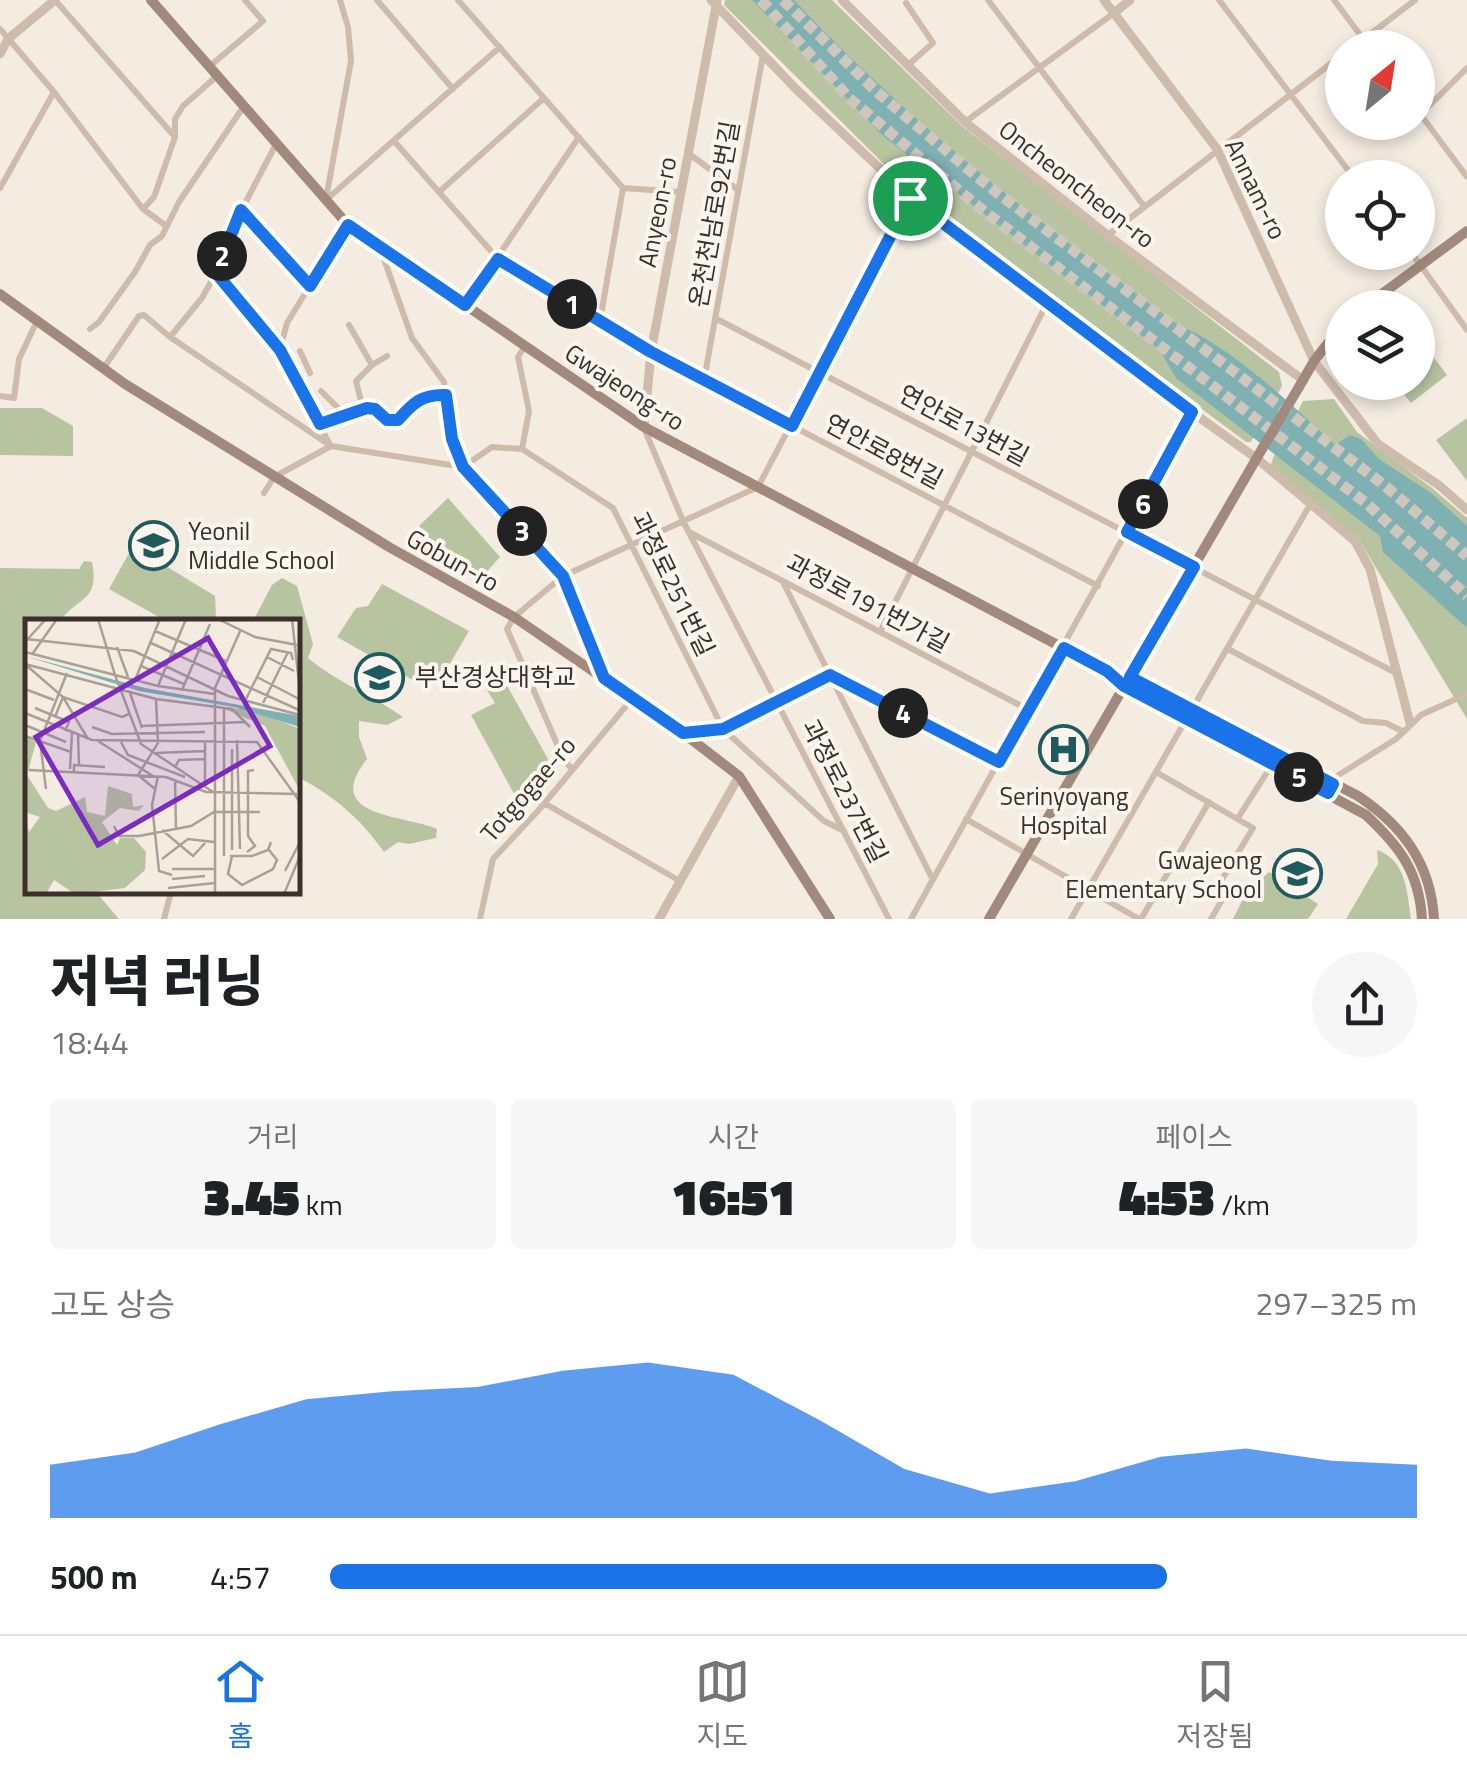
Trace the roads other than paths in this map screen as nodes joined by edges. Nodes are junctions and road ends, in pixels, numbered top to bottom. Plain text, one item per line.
1 (55, 0) edge
2 (151, 0) edge
3 (245, 0) edge
4 (340, 0) edge
5 (376, 0) edge
6 (458, 0) edge
7 (843, 0) edge
8 (1104, 0) edge
9 (1130, 0) edge
10 (1219, 0) edge
11 (1334, 0) edge
12 (1415, 0) edge
13 (991, 1) edge
14 (715, 2) edge
15 (906, 3) dead end
16 (1114, 12) junction
17 (0, 29) edge
18 (1357, 30) edge
19 (1376, 30) edge
20 (8, 39) junction
21 (500, 47) junction
22 (0, 54) edge
23 (763, 55) junction
24 (907, 66) junction
25 (1039, 68) junction
26 (1325, 68) edge
27 (1467, 68) edge
28 (213, 71) junction
29 (453, 89) junction
30 (54, 92) junction
31 (1290, 94) junction
32 (544, 98) junction
33 (1435, 98) edge
34 (244, 106) junction
35 (965, 122) junction
36 (1435, 134) edge
37 (175, 137) junction
38 (579, 138) junction
39 (394, 141) junction
40 (276, 143) junction
41 (1217, 149) junction
42 (688, 153) junction
43 (1340, 160) edge
44 (1467, 176) edge
45 (0, 188) edge
46 (624, 188) junction
47 (738, 190) junction
48 (439, 192) junction
49 (681, 192) junction
50 (910, 198) junction
51 (326, 200) junction
52 (1144, 206) junction
53 (144, 209) junction
54 (241, 210) junction
55 (166, 225) junction
56 (348, 225) junction
57 (1467, 231) edge
58 (1108, 235) junction
59 (379, 246) junction
60 (1435, 254) edge
61 (498, 259) junction
62 (1413, 270) edge
63 (1424, 270) edge
64 (216, 273) junction
65 (310, 286) junction
66 (1387, 290) edge
67 (3, 300) edge
68 (1047, 303) junction
69 (465, 305) junction
70 (715, 318) junction
71 (38, 321) junction
72 (600, 321) junction
73 (349, 325) dead end
74 (90, 329) dead end
75 (1467, 330) edge
76 (170, 338) junction
77 (525, 346) junction
78 (1325, 347) edge
79 (280, 350) junction
80 (300, 352) dead end
81 (651, 352) junction
82 (387, 356) dead end
83 (1314, 361) junction
84 (372, 366) junction
85 (103, 369) junction
86 (310, 373) dead end
87 (821, 373) junction
88 (704, 380) junction
89 (1301, 382) junction
90 (320, 390) dead end
91 (446, 395) junction
92 (0, 396) edge
93 (364, 409) junction
94 (1192, 412) junction
95 (345, 415) junction
96 (320, 424) junction
97 (792, 426) junction
98 (644, 427) junction
99 (330, 446) junction
100 (522, 449) junction
101 (973, 452) junction
102 (1259, 454) junction
103 (463, 467) junction
104 (274, 476) junction
105 (758, 487) junction
106 (264, 493) dead end
107 (1310, 503) junction
108 (944, 505) junction
109 (1467, 510) edge
110 (682, 522) junction
111 (688, 532) junction
112 (1127, 532) junction
113 (630, 545) junction
114 (1194, 567) junction
115 (912, 568) junction
116 (563, 576) junction
117 (784, 582) junction
118 (1098, 586) junction
119 (1257, 600) junction
120 (514, 617) junction
121 (880, 632) junction
122 (1064, 648) junction
123 (1228, 649) junction
124 (1396, 673) junction
125 (830, 675) junction
126 (604, 678) junction
127 (1127, 682) junction
128 (1467, 694) edge
129 (633, 698) junction
130 (776, 702) junction
131 (1029, 710) junction
132 (1190, 714) junction
133 (1406, 727) junction
134 (723, 729) junction
135 (683, 733) junction
136 (1276, 759) junction
137 (999, 762) junction
138 (572, 769) junction
139 (1156, 772) junction
140 (740, 776) junction
141 (1331, 788) junction
142 (1209, 802) junction
143 (544, 804) junction
144 (1238, 818) junction
145 (966, 819) junction
146 (844, 831) junction
147 (1026, 854) junction
148 (932, 880) junction
149 (680, 881) junction
150 (1088, 890) junction
151 (170, 894) edge
152 (164, 919) edge
153 (480, 919) edge
154 (659, 919) edge
155 (830, 919) edge
156 (890, 919) edge
157 (911, 919) edge
158 (989, 919) edge
159 (1070, 919) edge
160 (1140, 919) edge
161 (1211, 919) edge
162 (1422, 919) edge
163 (1434, 919) edge

1 - 20 street
1 - 37 street
2 - 28 main road, Gwajeong-ro
3 - 28 street
4 - 51 street
5 - 29 street
6 - 21 street
7 - 24 street, Oncheoncheon-ro
8 - 16 street, Annam-ro
9 - 16 street
10 - 31 street
11 - 18 street
12 - 19 street
13 - 25 street
14 - 23 street
14 - 42 street, Anyeon-ro
15 - 24 street
16 - 25 street
16 - 41 street, Annam-ro
17 - 20 street
20 - 22 street
20 - 30 street
21 - 29 street
21 - 32 street
23 - 47 street, 온천천남로92번길
23 - 50 street
24 - 35 street, Oncheoncheon-ro
25 - 35 street
25 - 52 street
26 - 31 street
27 - 33 street
28 - 34 main road, Gwajeong-ro
28 - 37 street
29 - 39 street
30 - 45 street
30 - 53 street
31 - 41 street
31 - 43 street
32 - 38 street
32 - 48 street
34 - 40 main road, Gwajeong-ro
34 - 55 street
35 - 58 street, Oncheoncheon-ro
36 - 44 street
37 - 53 street
38 - 46 street
38 - 61 street
39 - 48 street, 연안로8번길
39 - 51 street
40 - 51 main road, Gwajeong-ro
40 - 54 street
41 - 52 street
41 - 83 street, Annam-ro
42 - 47 street
42 - 49 street, Anyeon-ro
46 - 49 street
46 - 72 street
47 - 70 street, 온천천남로92번길
48 - 61 street, 연안로8번길
49 - 81 street, Anyeon-ro
50 - 68 street
50 - 87 street
51 - 56 main road, Gwajeong-ro
52 - 58 street
53 - 55 street
54 - 64 street
54 - 65 street
55 - 74 street
56 - 59 main road, Gwajeong-ro
56 - 65 street
57 - 60 main road
58 - 89 street, Oncheoncheon-ro
59 - 69 main road, Gwajeong-ro
59 - 91 street
61 - 69 street
61 - 72 street, 연안로8번길
62 - 66 main road
63 - 75 street
64 - 76 street
64 - 79 street
65 - 79 street
67 - 71 main road, Gobun-ro
68 - 94 street
68 - 101 street
69 - 77 main road, Gwajeong-ro
70 - 87 street, 연안로13번길
70 - 88 street, 온천천남로92번길
71 - 85 main road, Gobun-ro
71 - 92 street
72 - 81 street, 연안로8번길
73 - 84 street
76 - 85 street
76 - 99 street
77 - 98 main road, Gwajeong-ro
77 - 100 street
78 - 83 main road
79 - 96 street
80 - 86 street
81 - 88 street, 연안로8번길
81 - 98 street, Anyeon-ro
82 - 84 street
83 - 89 main road
83 - 109 street
84 - 93 street
85 - 104 main road, Gobun-ro
87 - 97 street
87 - 101 street, 연안로13번길
88 - 97 street, 연안로8번길
89 - 102 main road, bridge
90 - 95 street
91 - 93 street
91 - 103 street
93 - 95 street
94 - 102 street
94 - 112 street
95 - 96 street
96 - 99 street
97 - 105 street
97 - 108 street, 연안로8번길
98 - 105 main road, Gwajeong-ro
98 - 110 street, 과정로237번길
99 - 103 street
99 - 104 street
100 - 103 street
100 - 113 street, 과정로251번길
101 - 108 street
101 - 112 street, 연안로13번길
102 - 107 street
102 - 114 main road
103 - 116 street
104 - 106 street
104 - 120 main road, Gobun-ro
105 - 110 street
105 - 115 main road, Gwajeong-ro
107 - 119 street
107 - 124 street
108 - 115 street
108 - 118 street, 연안로8번길
110 - 111 street, 과정로237번길
110 - 113 street
111 - 117 street, 과정로191번가길
111 - 130 street, 과정로237번길
112 - 114 street, 연안로13번길
112 - 118 street
113 - 116 street
113 - 134 street, 과정로251번길
114 - 119 street, 연안로13번길
114 - 127 main road
115 - 121 street
115 - 122 main road, Gwajeong-ro
116 - 120 street
116 - 126 street
117 - 121 street, 과정로191번가길
117 - 125 street
118 - 122 street
119 - 123 street
119 - 124 street, 연안로13번길
120 - 126 main road, Gobun-ro
120 - 138 street
121 - 131 street, 과정로191번가길
122 - 127 main road, Gwajeong-ro
122 - 131 street
123 - 132 street
123 - 133 street
124 - 133 street
125 - 130 street
125 - 137 street
125 - 148 street
126 - 129 main road, Gobun-ro
127 - 132 main road, Gwajeong-ro
127 - 147 main road
128 - 133 street
129 - 135 main road, Gobun-ro
129 - 138 street, Totgogae-ro
130 - 134 street
130 - 146 street, 과정로237번길
131 - 137 street
132 - 136 main road, Gwajeong-ro
132 - 139 street
133 - 141 street
134 - 135 street
134 - 146 street, 과정로251번길
135 - 140 main road, Gobun-ro
136 - 141 main road, Gwajeong-ro
136 - 144 street
137 - 145 street
138 - 143 street, Totgogae-ro
139 - 142 street
139 - 150 street
140 - 149 street
140 - 155 main road, Gobun-ro
141 - 162 main road
141 - 163 main road
142 - 144 street
142 - 160 street
143 - 149 street
143 - 153 street, Totgogae-ro
144 - 161 street
145 - 147 street
145 - 148 street
146 - 156 street, 과정로237번길
147 - 150 street
147 - 158 main road
148 - 157 street
149 - 154 street
150 - 159 street
150 - 160 street
151 - 152 street

